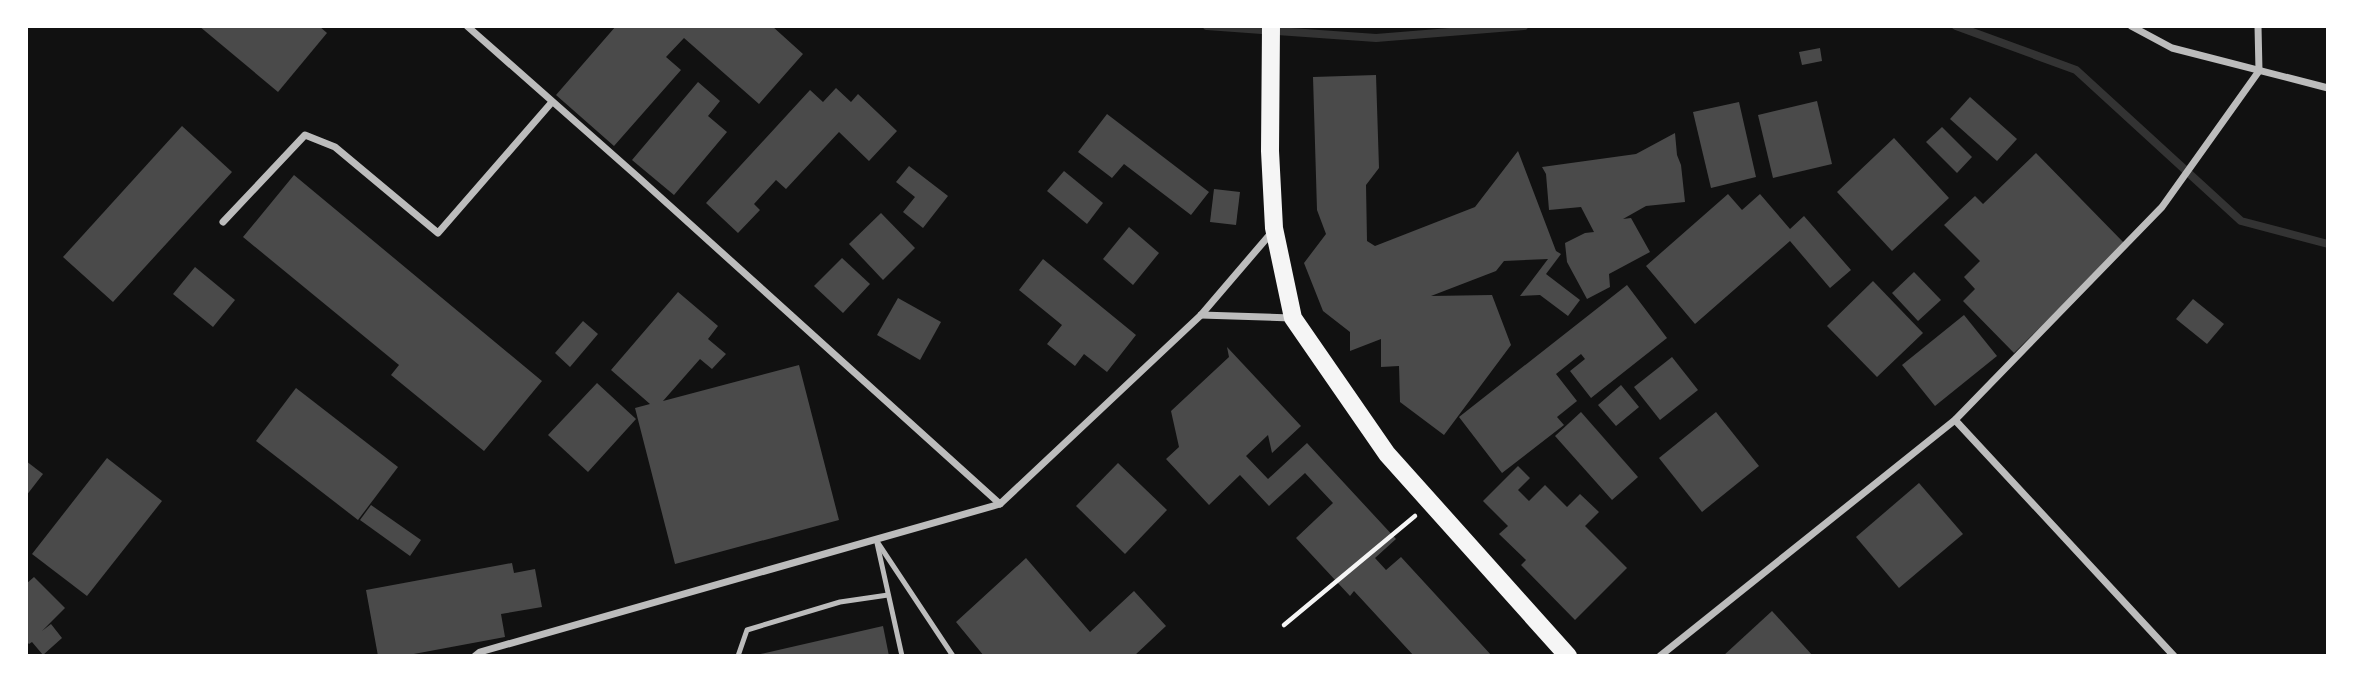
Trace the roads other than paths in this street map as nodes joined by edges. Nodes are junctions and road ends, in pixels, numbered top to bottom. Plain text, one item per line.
1 (467, 26) edge
2 (1270, 26) edge
3 (2131, 26) edge
4 (2258, 26) edge
5 (2259, 71) junction
6 (2328, 88) edge
7 (552, 102) junction
8 (223, 222) dead end
9 (1274, 229) junction
10 (1201, 315) junction
11 (1293, 318) junction
12 (1955, 420) junction
13 (1000, 504) junction
14 (876, 540) junction
15 (888, 594) junction
16 (475, 656) edge
17 (738, 656) edge
18 (901, 656) edge
19 (953, 656) edge
20 (1568, 656) edge
21 (1660, 656) edge
22 (2174, 656) edge

1 - 7 street
2 - 9 main road
3 - 5 street
4 - 5 street
5 - 6 street
5 - 12 street
7 - 8 street
7 - 13 street
9 - 10 street
9 - 11 main road
10 - 11 street
10 - 13 street
11 - 20 main road
12 - 21 street
12 - 22 street
13 - 14 street
14 - 15 lane
14 - 16 street
14 - 19 lane
15 - 17 lane
15 - 18 lane

